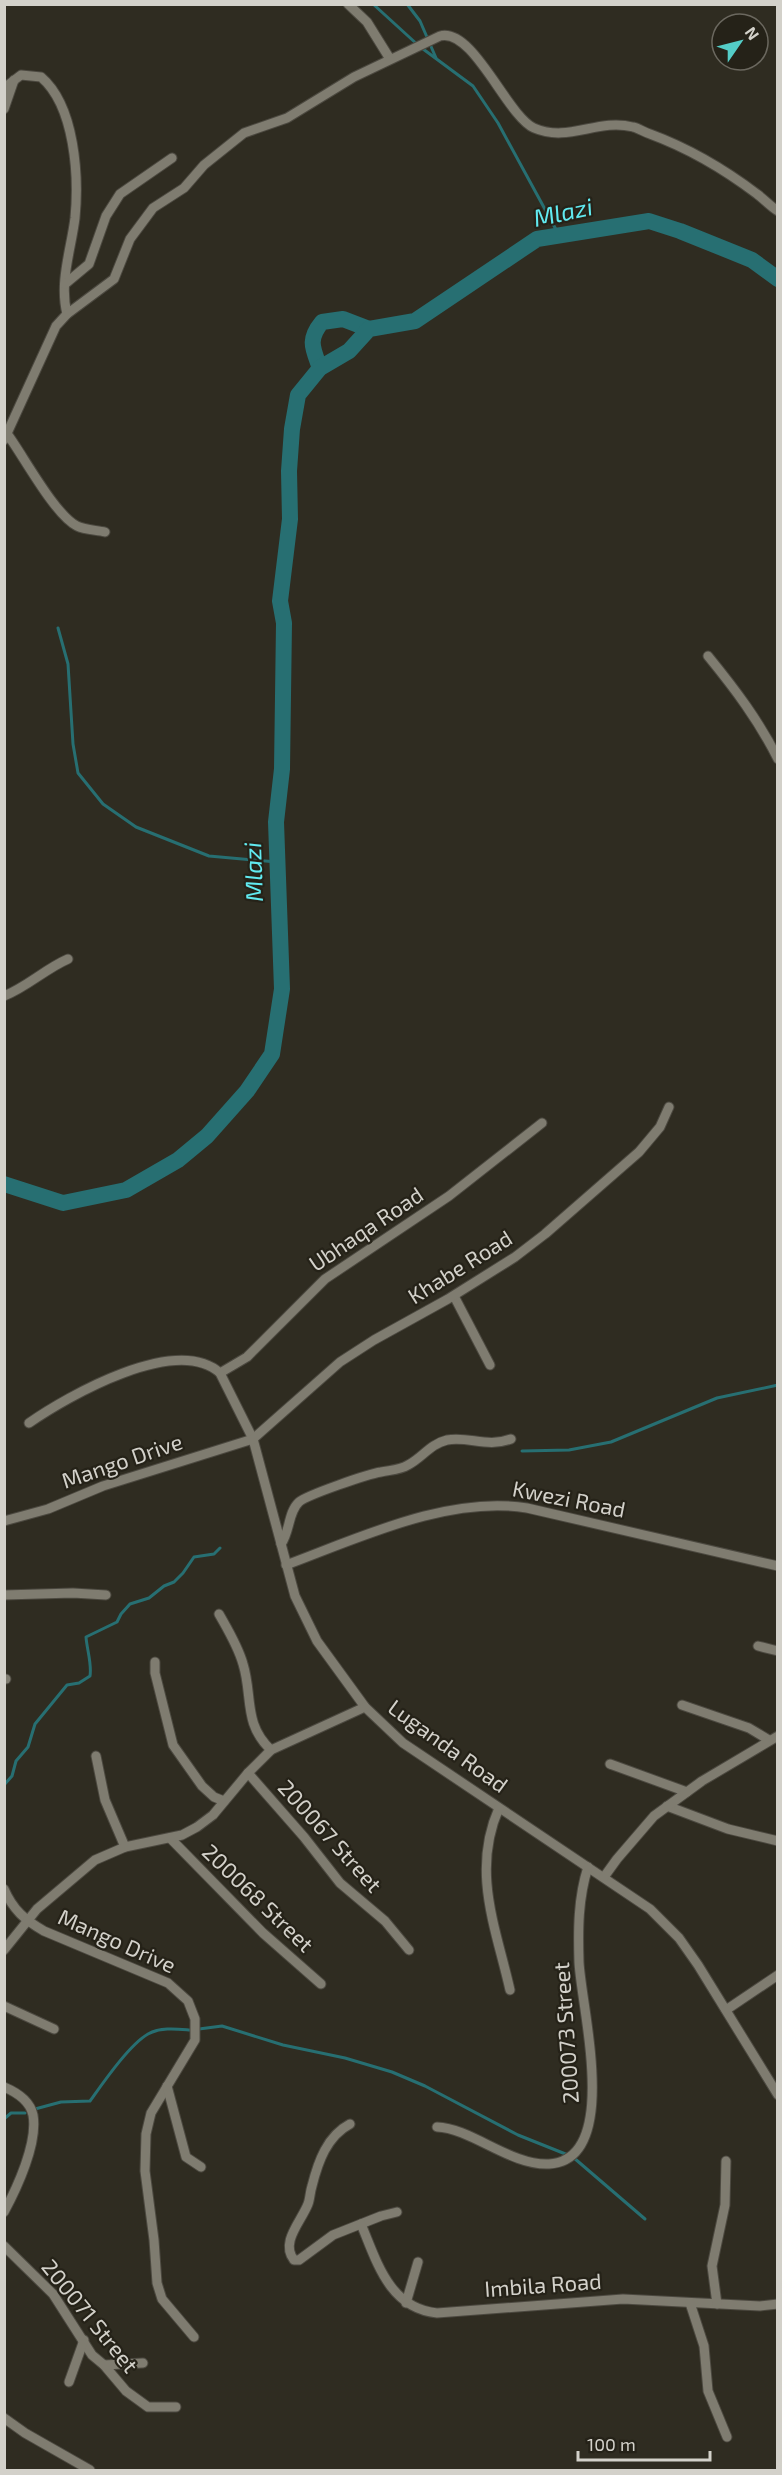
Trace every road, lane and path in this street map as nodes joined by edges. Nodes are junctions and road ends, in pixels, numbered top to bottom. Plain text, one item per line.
1 (348, 4) edge
2 (390, 59) junction
3 (14, 80) junction
4 (4, 88) edge
5 (4, 110) edge
6 (172, 158) dead end
7 (777, 212) edge
8 (65, 284) junction
9 (67, 314) junction
10 (6, 438) edge
11 (105, 532) dead end
12 (708, 656) dead end
13 (777, 759) edge
14 (68, 959) dead end
15 (4, 996) edge
16 (669, 1107) dead end
17 (542, 1123) dead end
18 (454, 1296) junction
19 (490, 1365) dead end
20 (220, 1373) junction
21 (29, 1423) dead end
22 (253, 1439) junction
23 (511, 1439) dead end
24 (4, 1521) edge
25 (282, 1544) junction
26 (286, 1565) junction
27 (777, 1566) edge
28 (4, 1595) edge
29 (105, 1595) dead end
30 (219, 1614) dead end
31 (758, 1646) dead end
32 (777, 1651) edge
33 (155, 1662) dead end
34 (682, 1705) dead end
35 (365, 1707) junction
36 (773, 1738) edge
37 (272, 1750) junction
38 (96, 1756) dead end
39 (610, 1764) dead end
40 (248, 1773) junction
41 (687, 1792) junction
42 (224, 1801) junction
43 (667, 1806) junction
44 (498, 1808) junction
45 (170, 1838) junction
46 (777, 1841) edge
47 (125, 1847) junction
48 (588, 1867) junction
49 (604, 1877) junction
50 (4, 1889) edge
51 (27, 1921) junction
52 (4, 1950) edge
53 (409, 1950) dead end
54 (777, 1976) edge
55 (321, 1984) dead end
56 (510, 1990) dead end
57 (4, 2006) edge
58 (726, 2010) junction
59 (54, 2029) dead end
60 (4, 2086) edge
61 (167, 2086) junction
62 (777, 2095) edge
63 (350, 2124) dead end
64 (437, 2127) dead end
65 (726, 2162) dead end
66 (201, 2167) dead end
67 (4, 2212) edge
68 (397, 2212) dead end
69 (361, 2224) junction
70 (4, 2246) edge
71 (418, 2262) dead end
72 (406, 2303) junction
73 (690, 2303) junction
74 (717, 2304) junction
75 (777, 2304) edge
76 (194, 2337) dead end
77 (84, 2340) junction
78 (144, 2363) dead end
79 (104, 2365) junction
80 (69, 2382) dead end
81 (176, 2408) dead end
82 (4, 2418) edge
83 (727, 2437) dead end
84 (90, 2470) edge

1 - 2 street
2 - 7 street
2 - 9 street
3 - 4 street
3 - 5 street
3 - 8 street
6 - 8 street
8 - 9 street
9 - 10 street
10 - 11 street
12 - 13 street
14 - 15 street
16 - 18 street, Khabe Road
17 - 20 street, Ubhaqa Road
18 - 19 street
18 - 22 street, Khabe Road
20 - 21 street
20 - 22 street, Luganda Road
22 - 24 street, Mango Drive
22 - 25 street, Luganda Road
23 - 25 street
25 - 26 street, Luganda Road
26 - 27 street, Kwezi Road
26 - 35 street, Luganda Road
28 - 29 street
30 - 37 street
31 - 32 street
33 - 42 street
34 - 36 street
35 - 37 street
35 - 44 street, Luganda Road
36 - 41 street
37 - 40 street
38 - 47 street
39 - 41 street
40 - 42 street
40 - 53 street, 200067 Street
41 - 43 street
42 - 45 street
43 - 46 street
43 - 49 street
44 - 48 street, Luganda Road
44 - 56 street
45 - 47 street
45 - 55 street, 200068 Street
47 - 51 street
48 - 49 street, Luganda Road
48 - 64 street, 200073 Street
49 - 58 street, Luganda Road
50 - 51 street, Mango Drive
51 - 52 street
51 - 61 street, Mango Drive
54 - 58 street
57 - 59 street
58 - 62 street, Luganda Road
60 - 67 street
61 - 66 street
61 - 76 street, Mango Drive
63 - 69 street
65 - 74 street
68 - 69 street
69 - 72 street, Imbila Road
70 - 77 street, 200071 Street
71 - 72 street
72 - 73 street, Imbila Road
73 - 74 street, Imbila Road
73 - 83 street
74 - 75 street, Imbila Road
77 - 79 street, 200071 Street
77 - 80 street
78 - 79 street
79 - 81 street, 200071 Street
82 - 84 street

